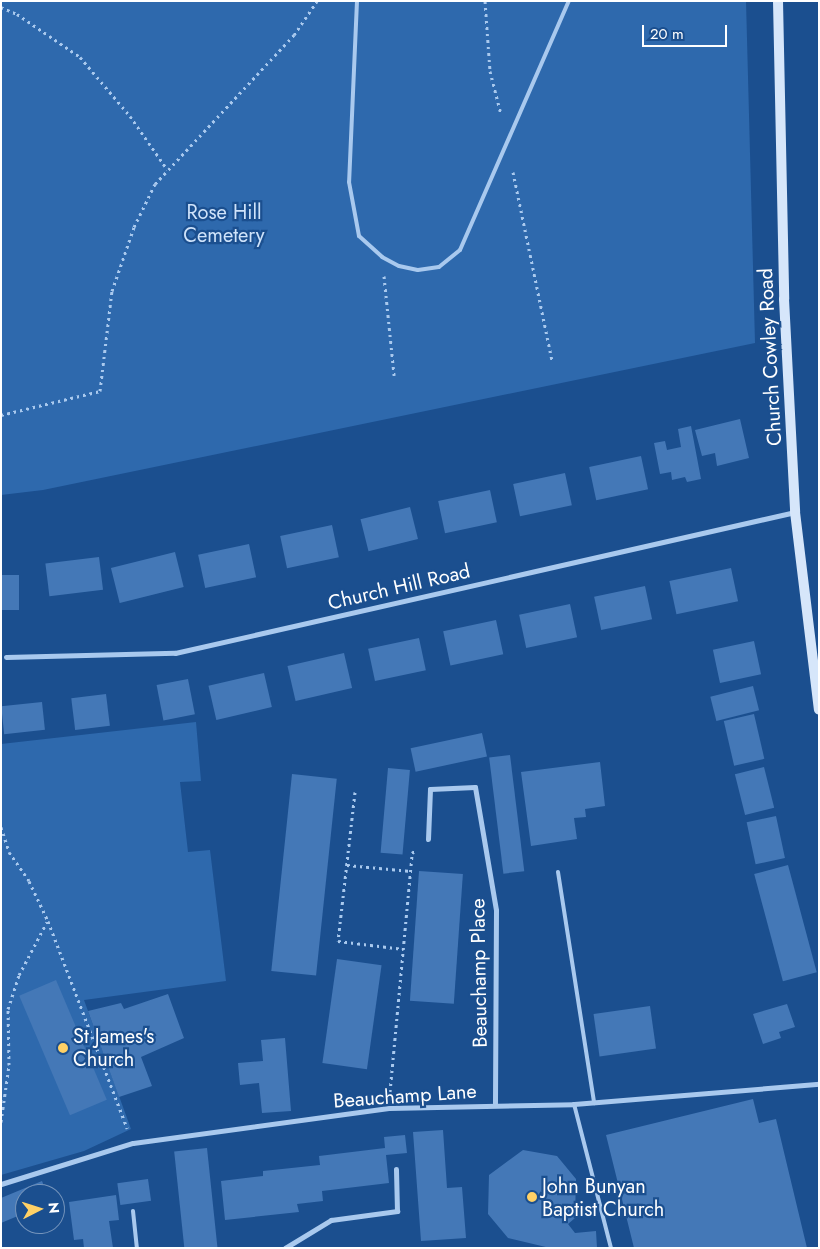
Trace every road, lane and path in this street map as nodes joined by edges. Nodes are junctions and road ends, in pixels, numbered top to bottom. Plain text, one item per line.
1 (317, 1) edge
2 (357, 1) edge
3 (485, 1) edge
4 (569, 1) edge
5 (778, 1) edge
6 (1, 7) edge
7 (507, 140) junction
8 (167, 169) junction
9 (382, 257) junction
10 (552, 361) dead end
11 (394, 375) dead end
12 (1, 415) edge
13 (795, 512) junction
14 (6, 657) dead end
15 (819, 710) edge
16 (355, 792) dead end
17 (1, 827) edge
18 (428, 839) joint
19 (347, 864) junction
20 (411, 871) junction
21 (558, 872) dead end
22 (48, 921) junction
23 (404, 949) junction
24 (819, 1084) edge
25 (594, 1103) junction
26 (495, 1104) junction
27 (574, 1104) junction
28 (389, 1108) junction
29 (1, 1122) edge
30 (133, 1143) junction
31 (396, 1168) dead end
32 (1, 1184) edge
33 (133, 1211) dead end
34 (137, 1248) edge
35 (285, 1248) edge
36 (611, 1248) edge

1 - 8 path
2 - 9 lane
3 - 7 path
4 - 7 lane
5 - 13 main road, Church Cowley Road
6 - 8 path
7 - 9 lane
7 - 10 path
8 - 12 path
9 - 11 path
13 - 14 street, Church Hill Road
13 - 15 main road, Church Cowley Road
16 - 19 path
17 - 22 path
18 - 20 path
18 - 26 street, Beauchamp Place
19 - 20 path
19 - 23 path
20 - 23 path
21 - 25 lane
22 - 29 path
22 - 30 path
23 - 28 path
24 - 25 street, Beauchamp Lane
25 - 27 street, Beauchamp Lane
26 - 27 street, Beauchamp Lane
26 - 28 street, Beauchamp Lane
27 - 36 lane
28 - 30 street, Beauchamp Lane
30 - 32 street, Beauchamp Lane
31 - 35 street
33 - 34 lane

